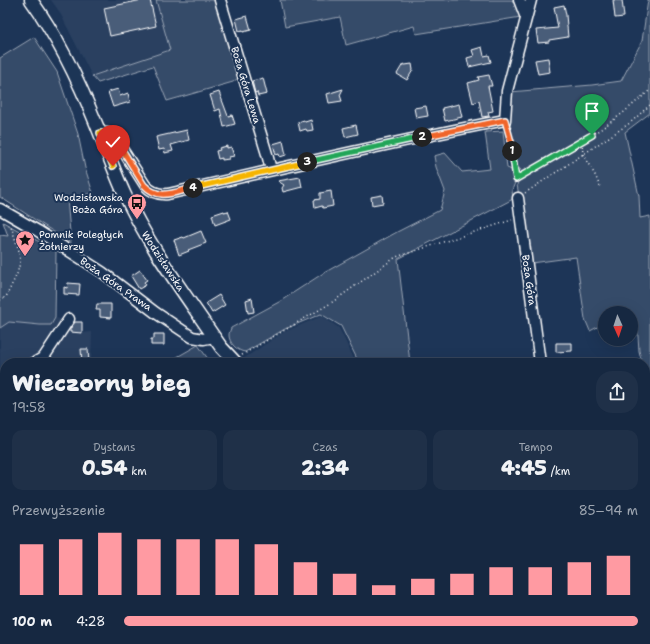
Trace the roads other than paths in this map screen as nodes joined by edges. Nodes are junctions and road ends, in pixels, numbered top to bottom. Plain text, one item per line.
1 (31, 0) edge
2 (220, 0) edge
3 (519, 0) edge
4 (531, 0) edge
5 (526, 18) junction
6 (100, 133) junction
7 (271, 170) junction
8 (518, 198) road end
9 (3, 211) edge
10 (69, 319) dead end
11 (214, 337) junction
12 (42, 358) edge
13 (232, 358) edge
14 (539, 358) edge

1 - 6 main road, Wodzisławska
2 - 7 street, Boża Góra Lewa
3 - 5 street
4 - 5 street
5 - 7 street
6 - 7 street
6 - 11 main road, Wodzisławska
8 - 14 street, Boża Góra
9 - 11 street, Boża Góra Prawa
10 - 12 street
11 - 13 main road, Wodzisławska

